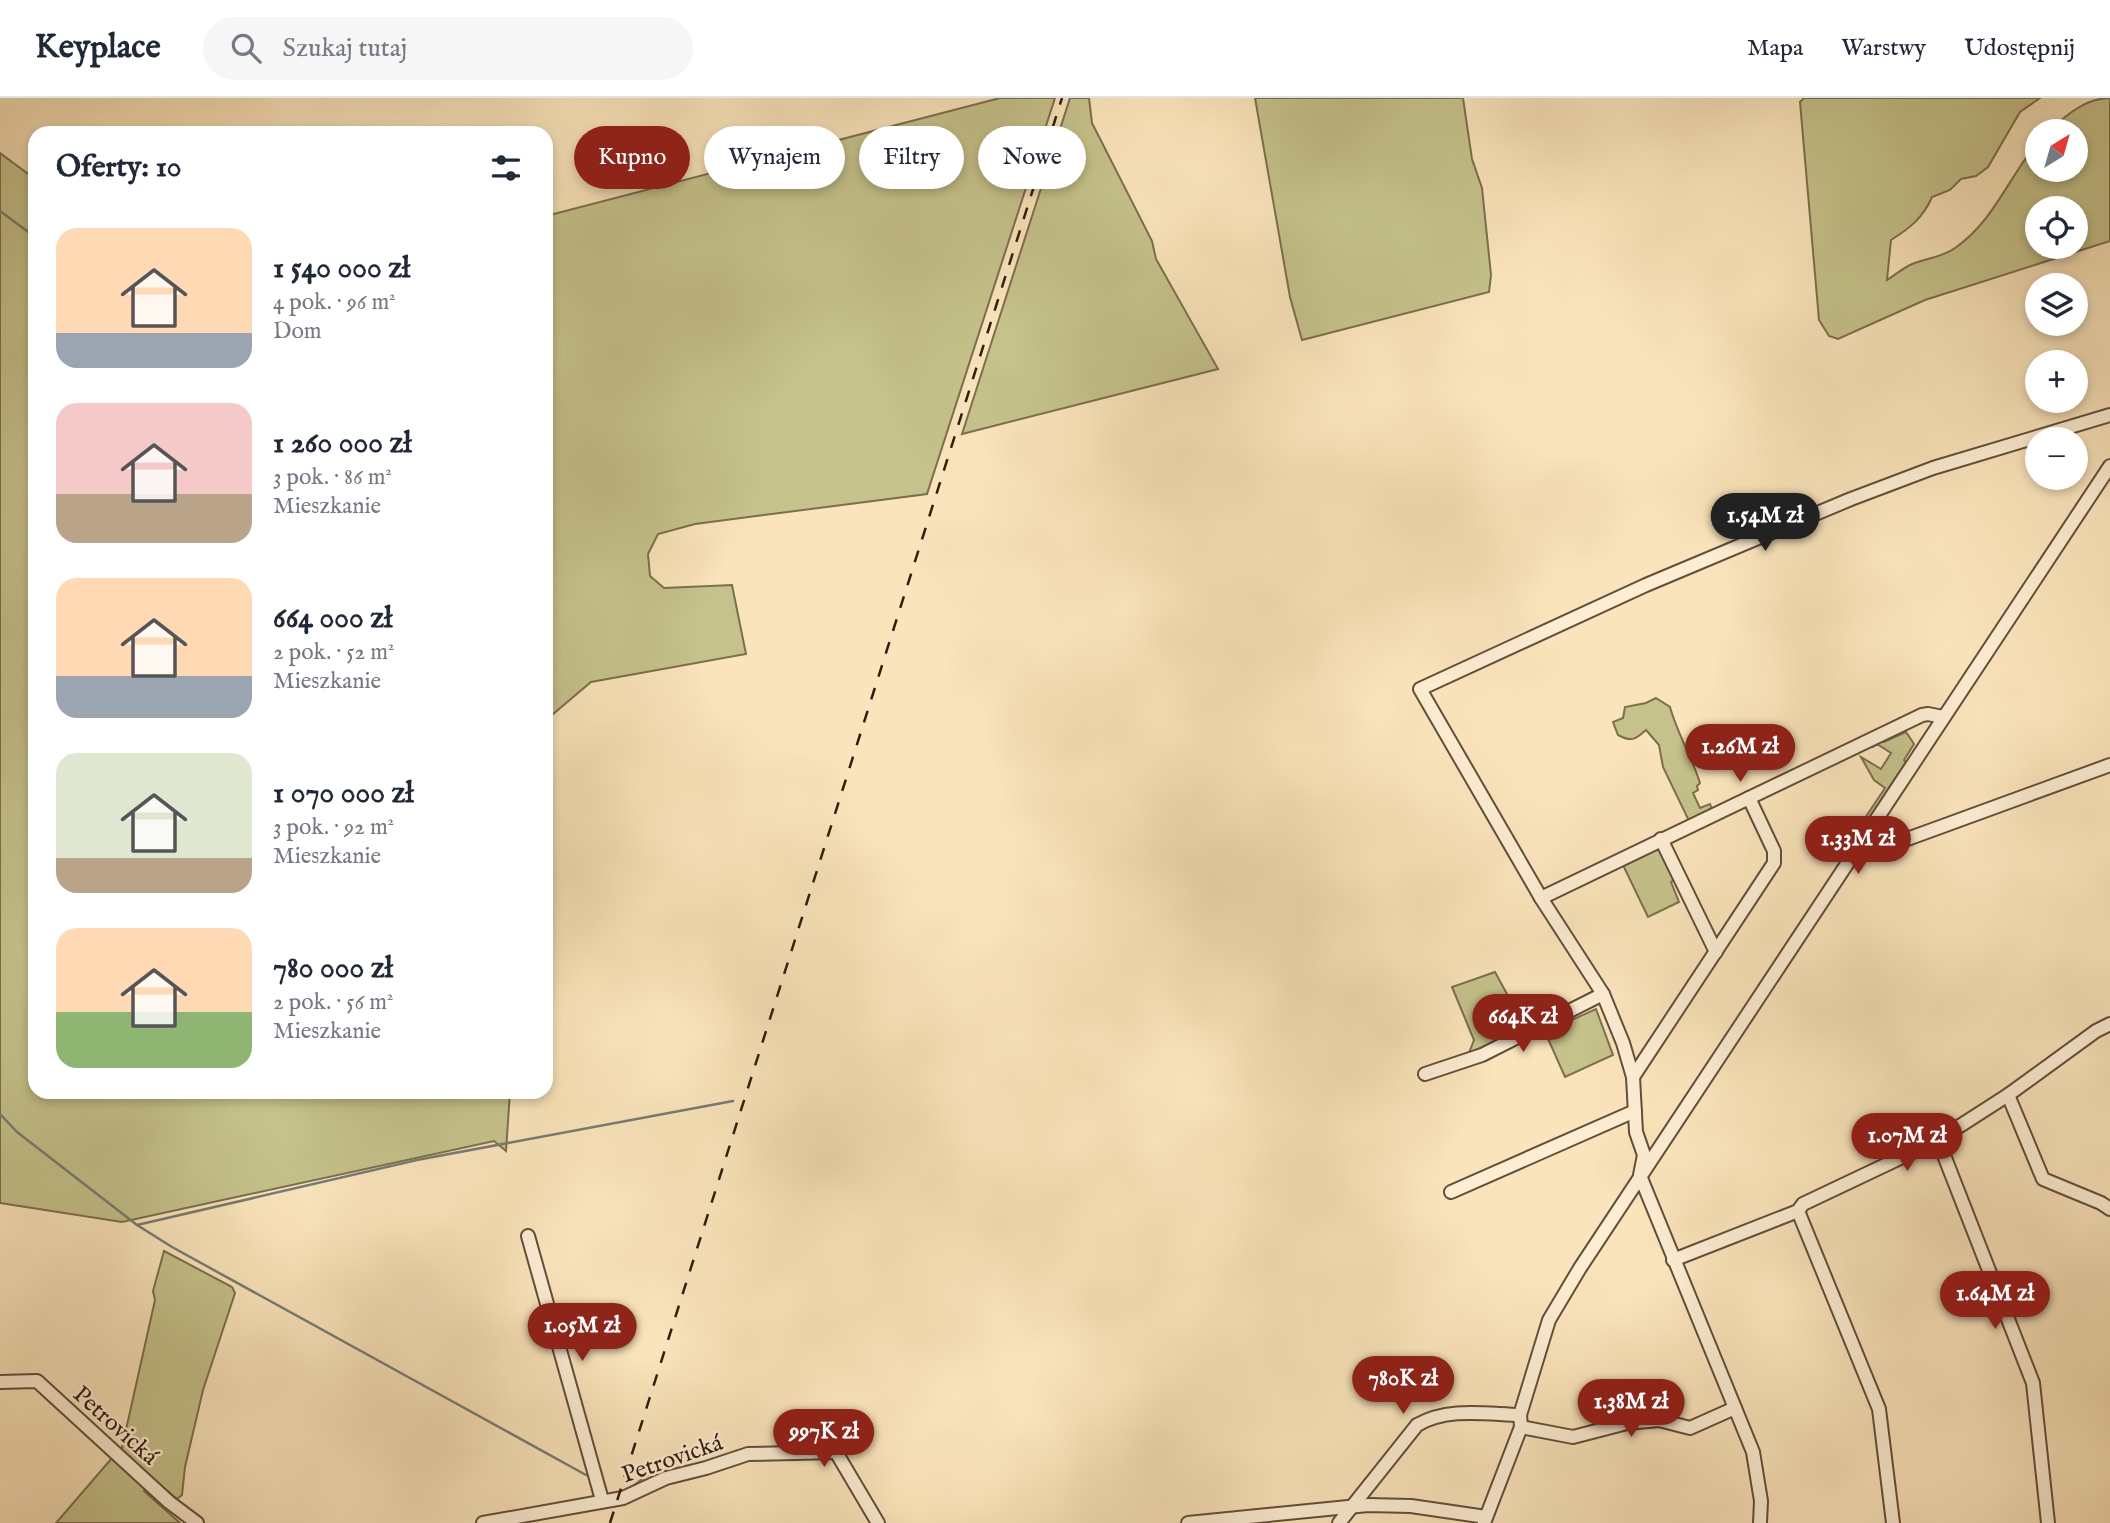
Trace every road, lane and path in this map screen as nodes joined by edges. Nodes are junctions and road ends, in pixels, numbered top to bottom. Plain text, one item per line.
1 (2110, 415) edge
2 (2110, 466) edge
3 (1943, 717) junction
4 (2110, 765) edge
5 (1749, 798) junction
6 (1661, 839) junction
7 (1855, 850) junction
8 (1541, 898) junction
9 (1716, 952) junction
10 (1603, 994) junction
11 (2110, 1024) edge
12 (1425, 1074) dead end
13 (1633, 1077) junction
14 (2008, 1094) junction
15 (1635, 1111) junction
16 (1938, 1140) junction
17 (1640, 1175) junction
18 (1451, 1192) dead end
19 (2110, 1209) edge
20 (1798, 1211) junction
21 (528, 1236) dead end
22 (1673, 1260) junction
23 (0, 1382) edge
24 (1735, 1408) junction
25 (1521, 1421) junction
26 (602, 1500) junction
27 (1353, 1507) junction
28 (1485, 1520) edge
29 (197, 1523) edge
30 (483, 1523) edge
31 (878, 1523) edge
32 (1188, 1523) edge
33 (1339, 1523) edge
34 (1760, 1523) edge
35 (1893, 1523) edge
36 (2048, 1523) edge

1 - 8 street
2 - 3 street
3 - 5 street
3 - 7 street
4 - 7 street
5 - 6 street
5 - 9 street
6 - 8 street
6 - 9 street
7 - 17 street
8 - 10 street
9 - 13 street
10 - 12 street
10 - 13 street
11 - 14 street
13 - 15 street
14 - 16 street
14 - 19 street
15 - 17 street
15 - 18 street
16 - 20 street
16 - 36 street
17 - 22 street
17 - 25 street
20 - 22 street
20 - 35 street
21 - 26 street
22 - 24 street
23 - 29 street, Petrovická
24 - 25 street
24 - 34 street
25 - 27 street
25 - 28 street
26 - 30 street, Petrovická
26 - 31 street, Petrovická
27 - 28 street
27 - 32 street
27 - 33 street

